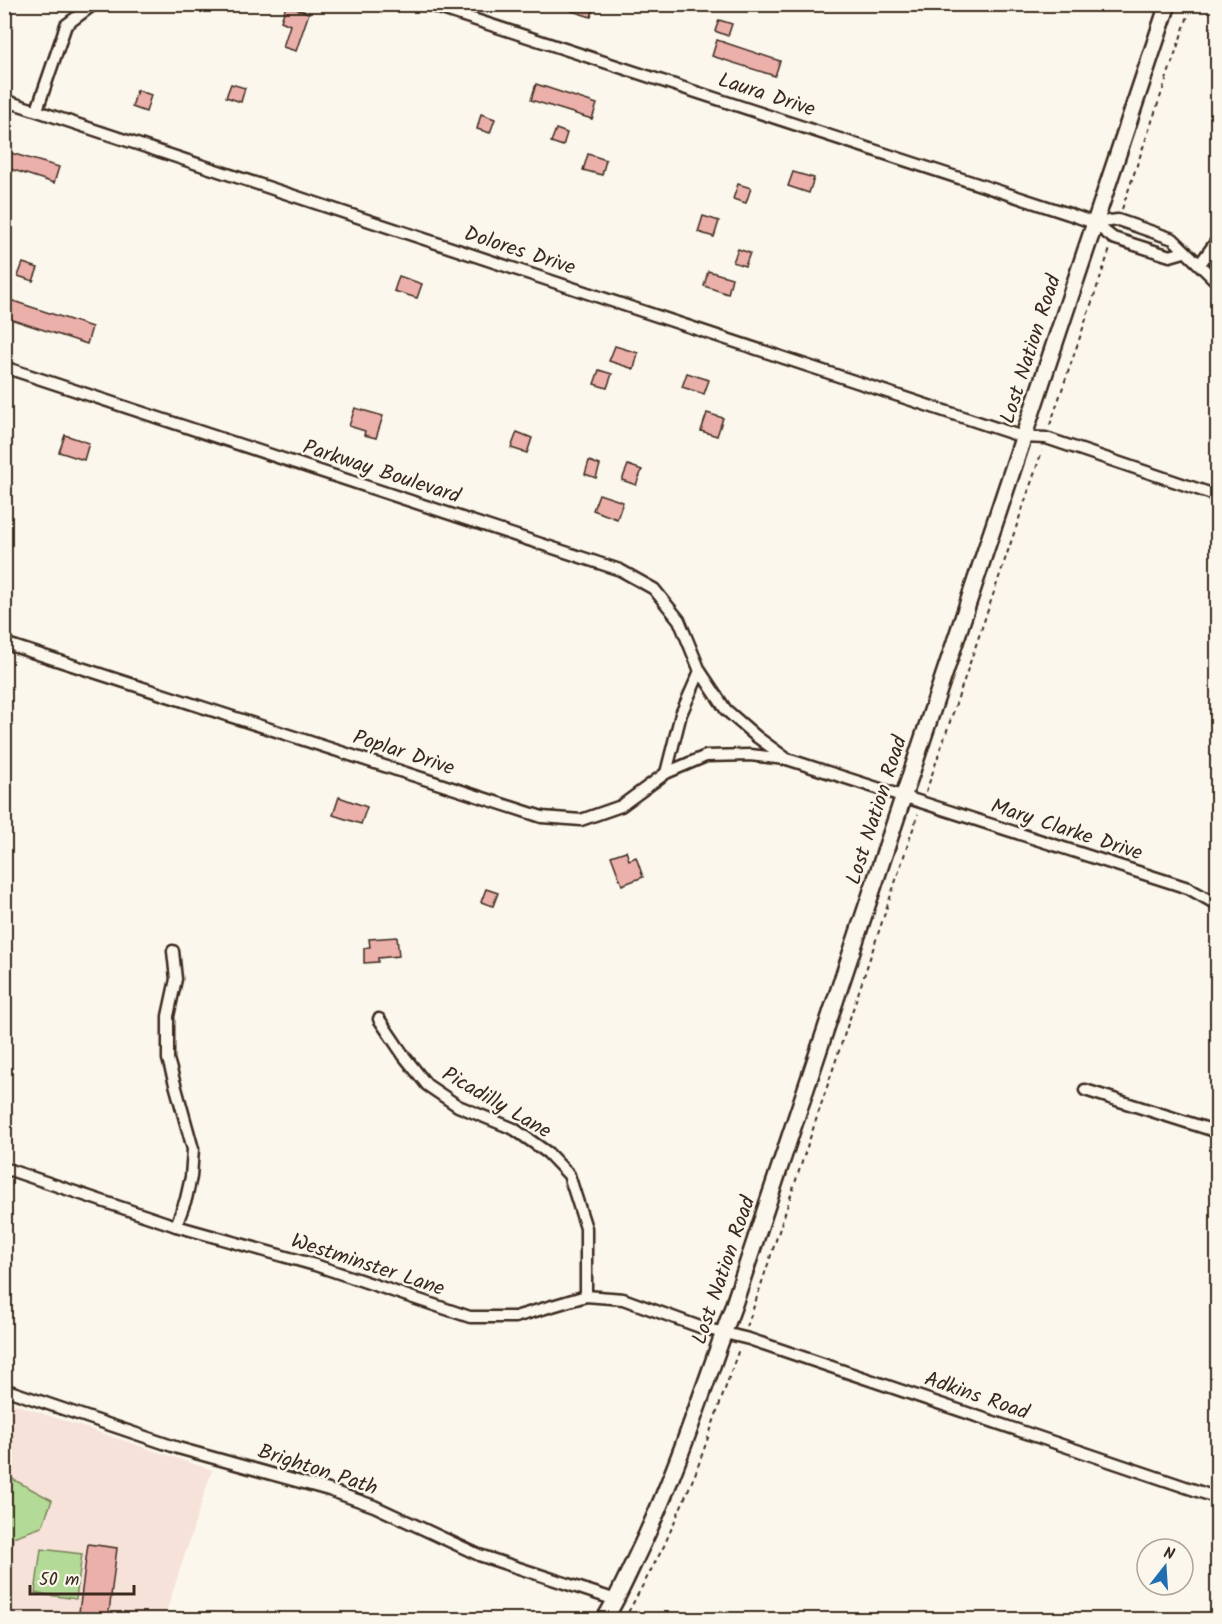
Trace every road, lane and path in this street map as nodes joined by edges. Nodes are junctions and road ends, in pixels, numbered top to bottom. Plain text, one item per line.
1 (94, 4) edge
2 (427, 4) edge
3 (1168, 4) edge
4 (1192, 4) edge
5 (4, 100) edge
6 (37, 110) junction
7 (1118, 220) junction
8 (1094, 223) junction
9 (1113, 238) junction
10 (1218, 239) edge
11 (1184, 252) junction
12 (1200, 264) junction
13 (1218, 283) edge
14 (4, 366) edge
15 (1023, 437) junction
16 (1046, 438) junction
17 (1218, 496) edge
18 (4, 643) edge
19 (700, 671) junction
20 (787, 759) junction
21 (666, 773) junction
22 (903, 797) junction
23 (922, 802) junction
24 (1218, 905) edge
25 (173, 951) dead end
26 (379, 1019) dead end
27 (1085, 1090) dead end
28 (1218, 1132) edge
29 (4, 1168) edge
30 (176, 1226) junction
31 (586, 1296) junction
32 (724, 1332) junction
33 (743, 1337) junction
34 (4, 1389) edge
35 (1218, 1498) edge
36 (616, 1600) junction
37 (604, 1620) edge
38 (624, 1620) edge

1 - 6 street
2 - 8 street, Laura Drive
3 - 8 street, Lost Nation Road
4 - 7 path
5 - 6 street, Dolores Drive
6 - 15 street, Dolores Drive
7 - 8 street
7 - 11 street
8 - 9 street
8 - 15 street, Lost Nation Road
9 - 11 street
9 - 16 path
10 - 12 street
11 - 12 street
12 - 13 street
14 - 19 street, Parkway Boulevard
15 - 16 street, Dolores Drive
15 - 22 street, Lost Nation Road
16 - 17 street, Dolores Drive
16 - 23 path
18 - 21 street, Poplar Drive
19 - 20 street, Parkway Boulevard
19 - 21 street
20 - 21 street, Poplar Drive
20 - 22 street, Parkway Boulevard
22 - 23 street, Mary Clarke Drive
22 - 32 street, Lost Nation Road
23 - 24 street, Mary Clarke Drive
23 - 33 path
25 - 30 street
26 - 31 street, Picadilly Lane
27 - 28 street
29 - 30 street, Westminster Lane
30 - 31 street, Westminster Lane
31 - 32 street, Westminster Lane
32 - 33 street, Adkins Road
32 - 36 street, Lost Nation Road
33 - 35 street, Adkins Road
33 - 38 path
34 - 36 street, Brighton Path
36 - 37 street, Lost Nation Road

